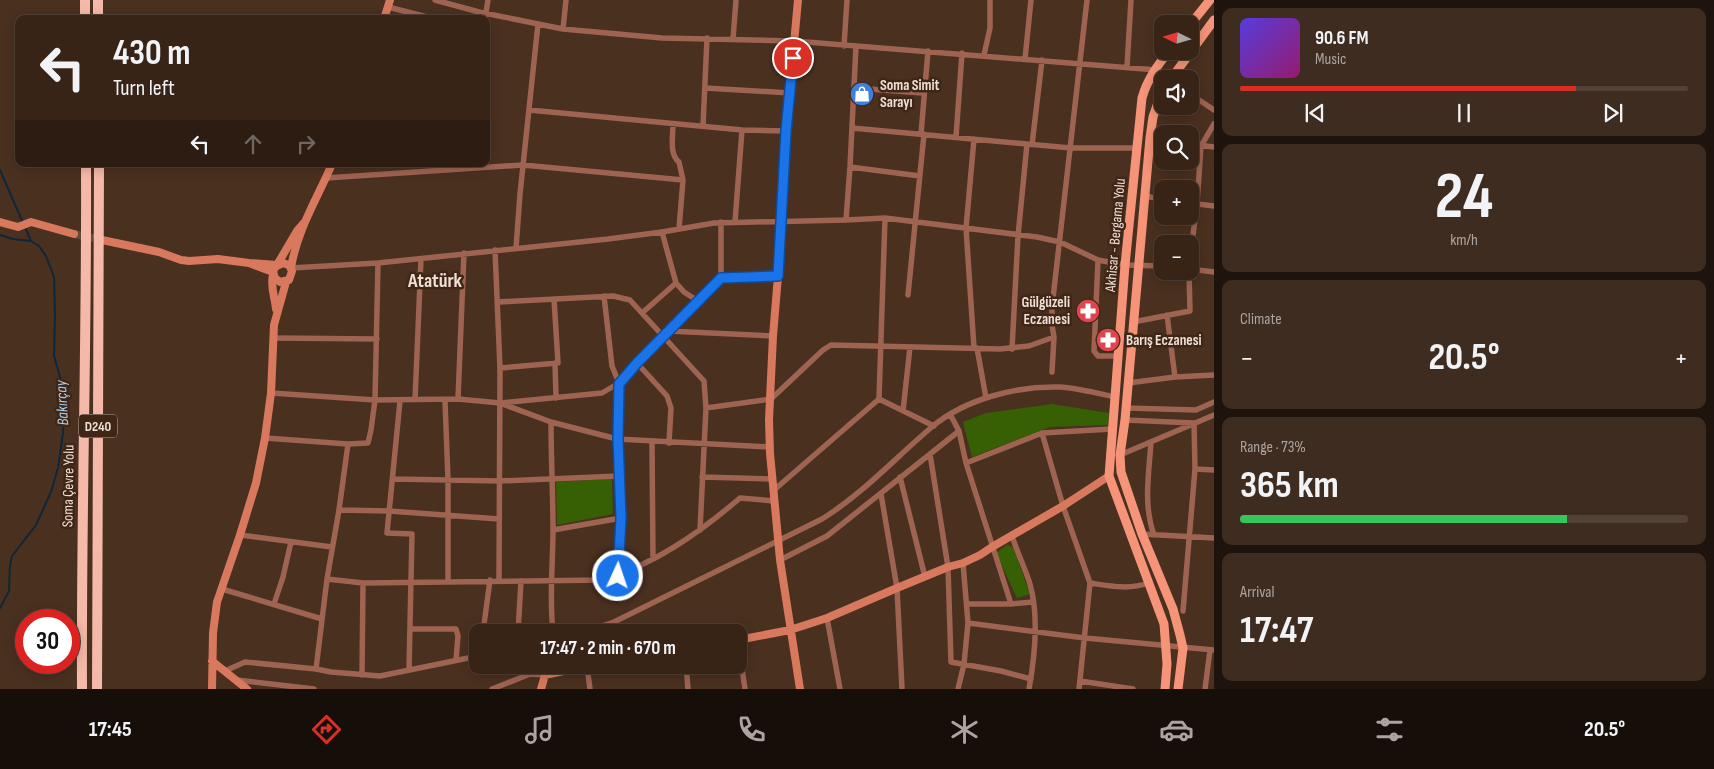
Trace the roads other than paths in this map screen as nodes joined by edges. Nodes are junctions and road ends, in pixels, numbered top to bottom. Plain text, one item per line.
1 (84, 0) edge
2 (98, 0) edge
3 (435, 0) edge
4 (488, 0) edge
5 (566, 0) edge
6 (736, 0) edge
7 (798, 0) edge
8 (847, 0) edge
9 (990, 0) edge
10 (1031, 0) edge
11 (1088, 0) edge
12 (1132, 0) edge
13 (1210, 0) edge
14 (389, 4) edge
15 (85, 15) edge
16 (98, 15) edge
17 (423, 15) edge
18 (482, 15) edge
19 (485, 15) edge
20 (1198, 15) edge
21 (490, 17) edge
22 (1214, 20) edge
23 (538, 24) junction
24 (563, 29) junction
25 (707, 38) junction
26 (733, 39) junction
27 (794, 41) junction
28 (844, 46) junction
29 (856, 46) junction
30 (928, 51) junction
31 (962, 54) junction
32 (984, 55) junction
33 (1025, 59) junction
34 (1042, 60) junction
35 (1163, 60) edge
36 (1080, 63) junction
37 (1127, 67) junction
38 (1156, 70) joint
39 (1178, 70) edge
40 (1154, 72) edge
41 (705, 88) junction
42 (855, 88) junction
43 (923, 92) junction
44 (790, 93) junction
45 (1199, 100) edge
46 (529, 110) junction
47 (1214, 110) edge
48 (1154, 113) edge
49 (673, 124) junction
50 (1214, 124) edge
51 (703, 126) junction
52 (852, 128) junction
53 (742, 130) junction
54 (786, 131) junction
55 (922, 134) junction
56 (956, 137) junction
57 (1150, 138) junction
58 (974, 139) junction
59 (1154, 139) edge
60 (1030, 144) junction
61 (1201, 146) junction
62 (1214, 147) edge
63 (1071, 148) junction
64 (1136, 148) junction
65 (524, 165) junction
66 (490, 166) edge
67 (86, 167) edge
68 (99, 167) edge
69 (331, 167) edge
70 (464, 167) edge
71 (850, 167) junction
72 (920, 176) junction
73 (326, 178) junction
74 (683, 180) junction
75 (1196, 180) edge
76 (1144, 196) junction
77 (1154, 197) edge
78 (1199, 204) edge
79 (1214, 206) edge
80 (885, 218) junction
81 (782, 220) junction
82 (846, 220) junction
83 (916, 220) junction
84 (0, 222) edge
85 (721, 222) junction
86 (735, 222) junction
87 (304, 223) junction
88 (966, 228) junction
89 (679, 229) junction
90 (662, 232) junction
91 (74, 234) tunnel mouth
92 (1018, 236) junction
93 (102, 240) tunnel mouth
94 (1060, 242) junction
95 (516, 248) junction
96 (495, 250) junction
97 (464, 253) junction
98 (421, 259) junction
99 (1098, 260) junction
100 (250, 263) junction
101 (378, 263) junction
102 (277, 265) junction
103 (1125, 265) junction
104 (1138, 266) junction
105 (1154, 266) edge
106 (291, 268) junction
107 (1199, 271) edge
108 (1214, 272) edge
109 (273, 274) junction
110 (778, 276) junction
111 (721, 278) junction
112 (1189, 280) edge
113 (286, 282) junction
114 (676, 283) junction
115 (908, 295) dead end
116 (604, 296) junction
117 (554, 299) junction
118 (698, 301) junction
119 (498, 302) junction
120 (276, 313) junction
121 (642, 313) junction
122 (1167, 315) junction
123 (1133, 322) junction
124 (666, 334) junction
125 (773, 336) junction
126 (1054, 337) junction
127 (274, 338) junction
128 (377, 339) junction
129 (882, 345) junction
130 (910, 347) junction
131 (975, 348) junction
132 (1012, 349) junction
133 (1118, 356) junction
134 (554, 363) junction
135 (637, 363) junction
136 (500, 368) junction
137 (1052, 372) dead end
138 (1214, 374) edge
139 (1175, 377) junction
140 (1128, 383) junction
141 (619, 384) junction
142 (271, 393) junction
143 (1115, 397) junction
144 (556, 398) junction
145 (986, 398) junction
146 (458, 399) junction
147 (771, 399) junction
148 (879, 399) junction
149 (375, 400) junction
150 (415, 400) junction
151 (445, 400) junction
152 (400, 401) junction
153 (1214, 402) edge
154 (500, 403) junction
155 (706, 408) junction
156 (1126, 408) junction
157 (903, 411) junction
158 (950, 414) junction
159 (1214, 415) edge
160 (1126, 420) junction
161 (551, 422) junction
162 (1194, 423) junction
163 (934, 426) junction
164 (1112, 429) junction
165 (959, 431) junction
166 (1042, 433) junction
167 (265, 438) junction
168 (618, 439) junction
169 (652, 442) junction
170 (1152, 442) junction
171 (669, 443) junction
172 (348, 444) junction
173 (704, 444) junction
174 (770, 447) junction
175 (930, 454) junction
176 (1120, 455) junction
177 (966, 463) junction
178 (1195, 469) junction
179 (1214, 470) edge
180 (619, 476) junction
181 (1109, 476) junction
182 (702, 477) junction
183 (900, 477) junction
184 (552, 478) junction
185 (393, 479) junction
186 (448, 479) junction
187 (773, 479) junction
188 (500, 480) junction
189 (774, 490) junction
190 (881, 494) junction
191 (775, 501) junction
192 (1063, 506) junction
193 (339, 510) junction
194 (389, 511) junction
195 (447, 515) junction
196 (621, 518) junction
197 (499, 519) junction
198 (553, 530) junction
199 (700, 530) junction
200 (1142, 534) junction
201 (1154, 534) junction
202 (240, 535) junction
203 (1012, 536) junction
204 (1190, 536) junction
205 (1214, 538) edge
206 (779, 541) junction
207 (292, 542) junction
208 (332, 547) junction
209 (992, 547) junction
210 (653, 559) junction
211 (780, 560) junction
212 (963, 563) junction
213 (948, 567) junction
214 (618, 576) junction
215 (925, 577) junction
216 (327, 578) junction
217 (490, 580) junction
218 (499, 580) junction
219 (448, 581) junction
220 (521, 581) junction
221 (551, 581) junction
222 (411, 582) junction
223 (363, 583) junction
224 (1090, 583) junction
225 (1148, 584) junction
226 (897, 588) junction
227 (222, 589) junction
228 (1033, 602) junction
229 (274, 604) junction
230 (967, 604) junction
231 (1011, 604) junction
232 (1183, 611) dead end
233 (827, 618) junction
234 (322, 619) junction
235 (968, 623) junction
236 (484, 624) edge
237 (518, 624) edge
238 (552, 624) edge
239 (608, 624) edge
240 (410, 629) junction
241 (790, 630) junction
242 (1034, 632) junction
243 (1085, 638) junction
244 (747, 639) edge
245 (1166, 645) junction
246 (1183, 648) junction
247 (1212, 650) edge
248 (469, 658) edge
249 (456, 660) junction
250 (212, 661) junction
251 (964, 664) junction
252 (316, 669) junction
253 (409, 670) junction
254 (224, 671) junction
255 (589, 674) edge
256 (687, 674) edge
257 (743, 674) edge
258 (545, 675) joint
259 (362, 676) junction
260 (1031, 679) junction
261 (234, 680) junction
262 (1080, 681) junction
263 (287, 688) edge
264 (82, 689) edge
265 (98, 689) edge
266 (212, 689) edge
267 (248, 689) edge
268 (314, 689) edge
269 (492, 689) edge
270 (541, 689) edge
271 (590, 689) edge
272 (688, 689) edge
273 (745, 689) edge
274 (800, 689) edge
275 (840, 689) edge
276 (902, 689) edge
277 (958, 689) edge
278 (1029, 689) edge
279 (1079, 689) edge
280 (1133, 689) edge
281 (1165, 689) edge
282 (1178, 689) edge
283 (1205, 689) edge

1 - 15 highway
2 - 16 highway
3 - 18 street
4 - 19 street
5 - 24 street
6 - 26 street
7 - 27 street
8 - 28 street
9 - 32 street
10 - 33 street
11 - 36 street
12 - 37 street
13 - 20 main road
14 - 17 street
21 - 23 street
22 - 39 main road
23 - 24 street
23 - 46 street
24 - 25 street
25 - 26 street
25 - 41 street
26 - 27 street
27 - 28 street
27 - 44 street
28 - 29 street
29 - 30 street
29 - 42 street
30 - 31 street
30 - 43 street
31 - 32 street
31 - 56 street
32 - 33 street
33 - 34 street
34 - 36 street
34 - 60 street
35 - 38 main road, Akhisar - Bergama Yolu
36 - 37 street
36 - 63 street
37 - 38 street
40 - 64 main road, Akhisar - Bergama Yolu
41 - 44 street
41 - 51 street
42 - 43 street
42 - 52 street
43 - 55 street
44 - 54 street
45 - 47 street
46 - 49 street
46 - 65 street
48 - 57 main road, Akhisar - Bergama Yolu
49 - 51 street
49 - 74 street
50 - 61 street
51 - 53 street
52 - 55 street
52 - 71 street
53 - 54 street
53 - 86 street
54 - 81 street
55 - 56 street
55 - 72 street
56 - 58 street
57 - 59 street
57 - 76 main road, Akhisar - Bergama Yolu
58 - 60 street
58 - 88 street
60 - 63 street
60 - 92 street
61 - 62 street
61 - 75 street
63 - 64 street
63 - 94 street
64 - 103 main road, Akhisar - Bergama Yolu
65 - 66 street
65 - 74 street
65 - 95 street
67 - 264 highway, Soma Çevre Yolu / D240
68 - 265 highway, Soma Çevre Yolu / D240
69 - 73 street
70 - 73 street
71 - 72 street
71 - 82 street
72 - 83 street
73 - 87 street
74 - 89 street
76 - 77 street
76 - 104 main road, Akhisar - Bergama Yolu
78 - 79 street
80 - 82 street
80 - 83 street
80 - 129 street
81 - 82 street
81 - 86 street
81 - 110 street
83 - 88 street
83 - 115 street
84 - 91 street
85 - 86 street
85 - 89 street
85 - 111 street
87 - 102 street
87 - 106 street
88 - 92 street
88 - 131 street
89 - 90 street
90 - 95 street
90 - 114 street
92 - 94 street
92 - 132 street
93 - 100 street
94 - 99 street
94 - 126 street
95 - 96 street
96 - 97 street
96 - 119 street
97 - 98 street
97 - 146 street
98 - 101 street
98 - 150 street
99 - 103 street
99 - 133 street
100 - 102 street
100 - 109 street
101 - 106 street
101 - 128 street
102 - 106 street
102 - 109 street
103 - 104 street
103 - 133 main road, Akhisar - Bergama Yolu
104 - 105 street
104 - 123 main road, Akhisar - Bergama Yolu
106 - 113 street
107 - 108 street
109 - 113 street
109 - 120 street
110 - 111 street
110 - 125 street
111 - 118 street
112 - 122 street
113 - 120 street
114 - 118 street
114 - 121 street
116 - 117 street
116 - 121 street
116 - 141 street
117 - 119 street
117 - 134 street
118 - 124 street
119 - 136 street
120 - 127 street
121 - 124 street
122 - 123 street
122 - 139 street
123 - 140 main road, Akhisar - Bergama Yolu
124 - 125 street
124 - 135 street
124 - 155 street
125 - 147 street
126 - 132 street
126 - 137 street
127 - 128 street
127 - 142 street
128 - 149 street
129 - 130 street
129 - 147 street
129 - 148 street
130 - 131 street
130 - 157 street
131 - 132 street
131 - 145 street
133 - 143 main road, Akhisar - Bergama Yolu
134 - 136 street
134 - 144 street
135 - 141 street
135 - 171 street
136 - 154 street
138 - 139 street
139 - 140 street
140 - 156 main road, Akhisar - Bergama Yolu
141 - 144 street
141 - 168 street
142 - 149 street
142 - 167 street
143 - 145 street
143 - 164 main road, Akhisar - Bergama Yolu
144 - 154 street
145 - 158 street
146 - 151 street
146 - 154 street
147 - 155 street
147 - 174 street
148 - 157 street
148 - 189 street
149 - 152 street
149 - 172 street
150 - 151 street
150 - 152 street
151 - 186 street
152 - 185 street
153 - 156 street
154 - 161 street
154 - 188 street
155 - 173 street
156 - 160 main road, Akhisar - Bergama Yolu
157 - 163 street
158 - 163 street
158 - 165 street
159 - 162 street
160 - 162 street
160 - 176 main road, Akhisar - Bergama Yolu
161 - 168 street
161 - 184 street
162 - 170 street
162 - 178 street
163 - 206 street
164 - 166 street
164 - 181 main road, Akhisar - Bergama Yolu
165 - 175 street
165 - 177 street
166 - 177 street
166 - 192 street
167 - 172 street
167 - 202 street
168 - 169 street
168 - 180 street
169 - 171 street
169 - 210 street
170 - 176 street
170 - 201 street
171 - 173 street
172 - 193 street
173 - 174 street
173 - 182 street
174 - 187 street
175 - 183 street
175 - 213 street
176 - 200 main road, Akhisar - Bergama Yolu
177 - 209 street
178 - 179 street
178 - 204 street
180 - 184 street
180 - 196 street
181 - 192 street
181 - 225 main road, Akhisar - Bergama Yolu
182 - 187 street
182 - 199 street
183 - 190 street
183 - 215 street
184 - 188 street
184 - 198 street
185 - 186 street
185 - 194 street
186 - 188 street
186 - 195 street
187 - 189 street
188 - 197 street
189 - 191 street
190 - 211 street
190 - 226 street
191 - 199 street
191 - 206 street
192 - 203 street
192 - 224 street
193 - 194 street
193 - 208 street
194 - 195 street
194 - 222 street
195 - 197 street
195 - 219 street
196 - 198 street
196 - 214 street
197 - 218 street
198 - 221 street
199 - 210 street
200 - 201 street
200 - 246 main road, Akhisar - Bergama Yolu
201 - 204 street
202 - 207 street
202 - 227 street
203 - 209 street
203 - 228 street
204 - 205 street
204 - 232 street
206 - 211 street
206 - 239 street
207 - 208 street
207 - 229 street
208 - 216 street
209 - 212 street
209 - 231 street
210 - 214 street
211 - 241 street
212 - 213 street
212 - 230 street
213 - 215 street
213 - 251 street
214 - 221 street
215 - 226 street
216 - 223 street
216 - 234 street
217 - 218 street
217 - 219 street
217 - 236 street
218 - 220 street
219 - 222 street
220 - 221 street
220 - 237 street
221 - 238 street
222 - 223 street
222 - 240 street
223 - 259 street
224 - 225 street
224 - 243 street
225 - 245 main road, Akhisar - Bergama Yolu
226 - 233 street
226 - 276 street
227 - 229 street
227 - 250 street
228 - 231 street
228 - 242 street
229 - 234 street
230 - 231 street
230 - 235 street
233 - 241 street
233 - 275 street
234 - 252 street
235 - 242 street
235 - 251 street
240 - 249 street
240 - 253 street
241 - 244 street
241 - 274 street
242 - 243 street
242 - 260 street
243 - 245 street
243 - 262 street
245 - 246 street
245 - 281 main road, Akhisar - Bergama Yolu
246 - 247 street
246 - 282 main road, Akhisar - Bergama Yolu
247 - 283 street
248 - 249 street
249 - 253 street
250 - 254 street
250 - 266 street
251 - 260 street
251 - 277 street
252 - 254 street
252 - 259 street
253 - 259 street
254 - 261 street
255 - 271 street
256 - 272 street
257 - 273 street
258 - 269 street
258 - 270 street
260 - 278 street
261 - 263 street
261 - 267 street
262 - 279 street
262 - 280 street
263 - 268 street

